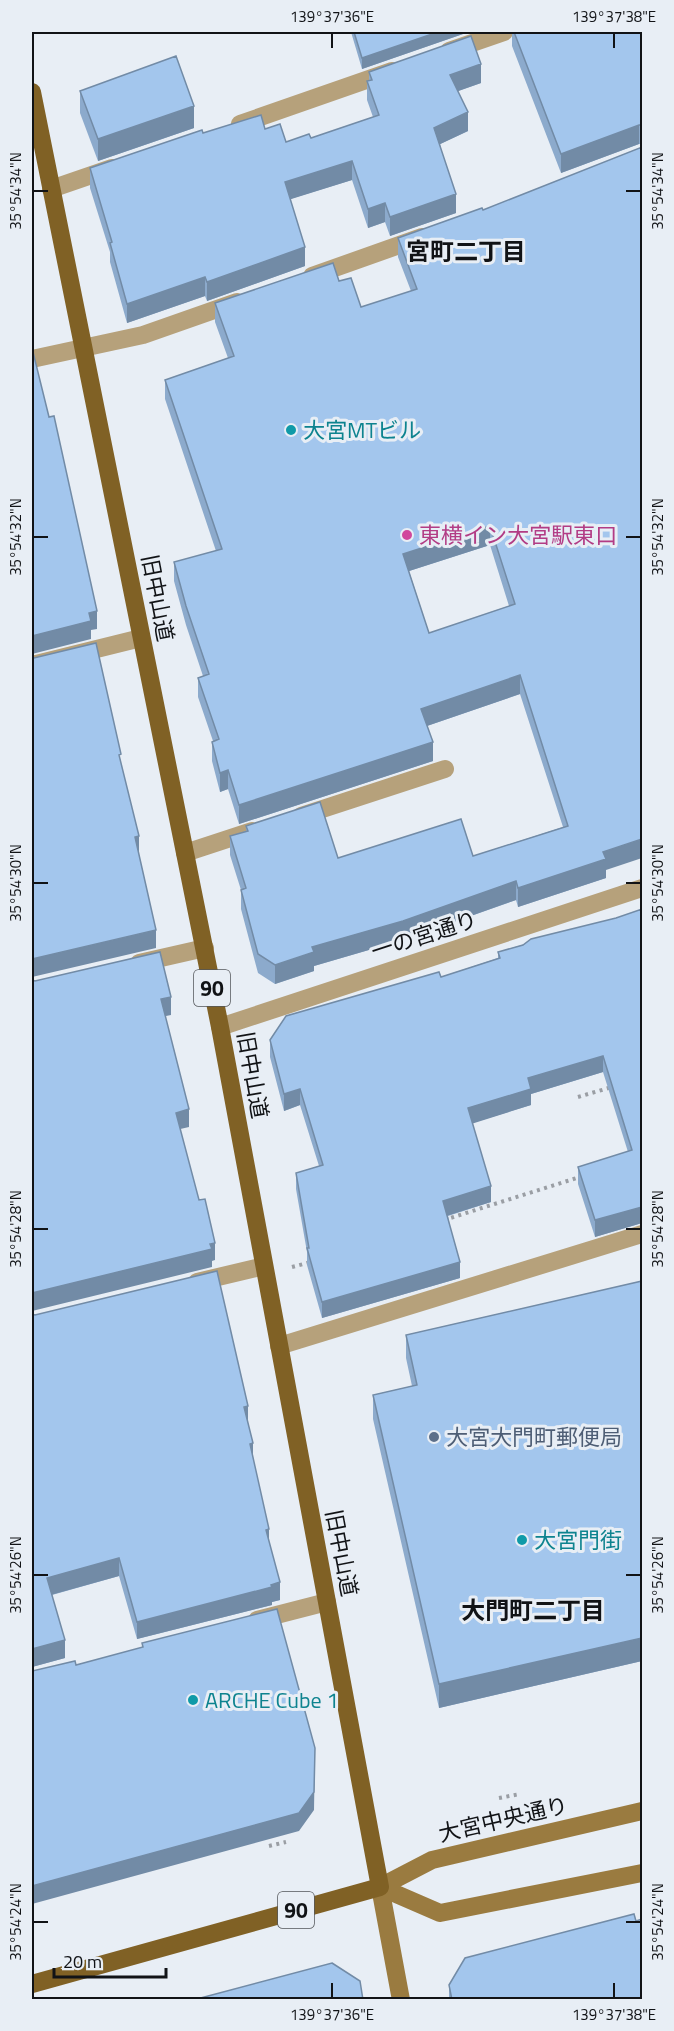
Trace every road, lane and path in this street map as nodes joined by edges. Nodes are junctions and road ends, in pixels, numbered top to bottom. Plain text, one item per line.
1 (504, 32) edge
2 (432, 57) edge
3 (411, 65) edge
4 (32, 92) edge
5 (221, 131) edge
6 (130, 162) edge
7 (51, 189) junction
8 (439, 231) edge
9 (297, 281) edge
10 (253, 296) edge
11 (83, 348) junction
12 (32, 359) edge
13 (141, 638) junction
14 (32, 665) edge
15 (445, 769) dead end
16 (287, 820) edge
17 (264, 828) edge
18 (185, 853) junction
19 (642, 888) edge
20 (205, 948) junction
21 (124, 967) edge
22 (220, 1027) junction
23 (621, 1084) edge
24 (578, 1097) dead end
25 (587, 1175) edge
26 (441, 1221) edge
27 (642, 1234) edge
28 (319, 1259) edge
29 (265, 1271) junction
30 (183, 1286) edge
31 (279, 1346) junction
32 (327, 1602) junction
33 (241, 1624) edge
34 (520, 1794) dead end
35 (499, 1798) dead end
36 (642, 1811) edge
37 (286, 1842) edge
38 (269, 1846) edge
39 (642, 1873) edge
40 (380, 1887) junction
41 (32, 1984) edge
42 (401, 2000) edge

1 - 2 street
3 - 5 street
4 - 7 main road, 旧中山道 / 90
6 - 7 street
7 - 11 main road, 旧中山道 / 90
8 - 9 street
10 - 11 street
11 - 12 street
11 - 13 main road, 旧中山道 / 90
13 - 14 street
13 - 18 main road, 旧中山道 / 90
15 - 16 street
17 - 18 street
18 - 20 main road, 旧中山道 / 90
19 - 22 street, 一の宮通り
20 - 21 street
20 - 22 main road, 旧中山道 / 90
22 - 29 main road, 旧中山道 / 90
23 - 24 path
25 - 26 path
27 - 31 street
28 - 29 path
29 - 30 street
29 - 31 main road, 旧中山道 / 90
31 - 32 main road, 旧中山道 / 90
32 - 33 street
32 - 40 main road, 旧中山道 / 90
34 - 35 path
36 - 40 main road, 大宮中央通り
37 - 38 path
39 - 40 main road
40 - 41 main road, 大宮中央通り / 90
40 - 42 main road, 旧中山道

